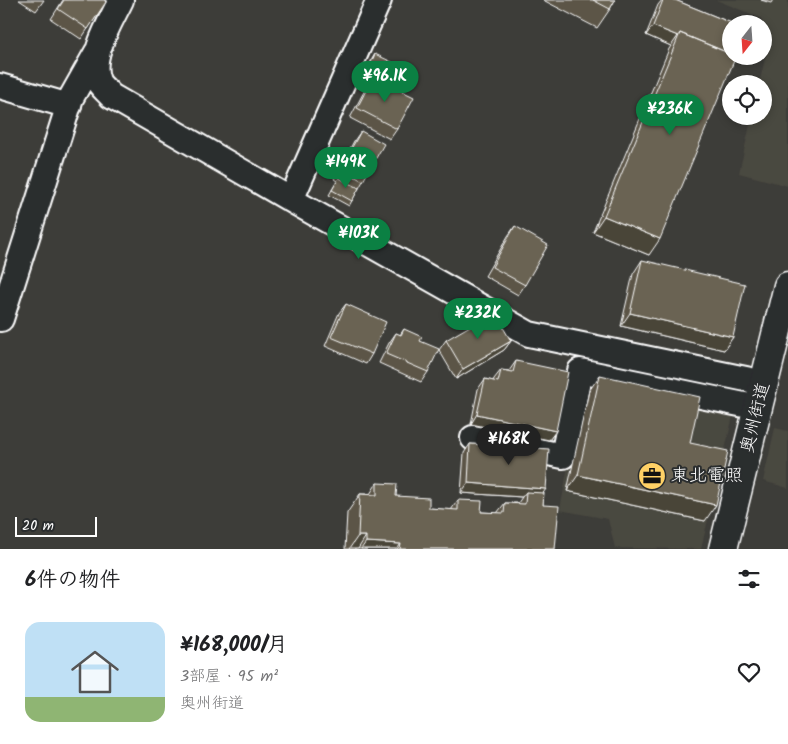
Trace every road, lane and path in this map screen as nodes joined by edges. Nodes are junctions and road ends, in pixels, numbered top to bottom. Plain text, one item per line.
1 (121, 0) edge
2 (379, 0) edge
3 (97, 51) junction
4 (0, 86) edge
5 (69, 106) junction
6 (291, 200) junction
7 (788, 286) edge
8 (0, 319) edge
9 (762, 395) junction
10 (473, 438) dead end
11 (723, 549) edge

1 - 3 street
2 - 6 street
3 - 5 street
3 - 6 street
4 - 5 street
5 - 8 street
6 - 9 street
7 - 9 main road, 奥州街道
9 - 10 street
9 - 11 main road, 奥州街道

